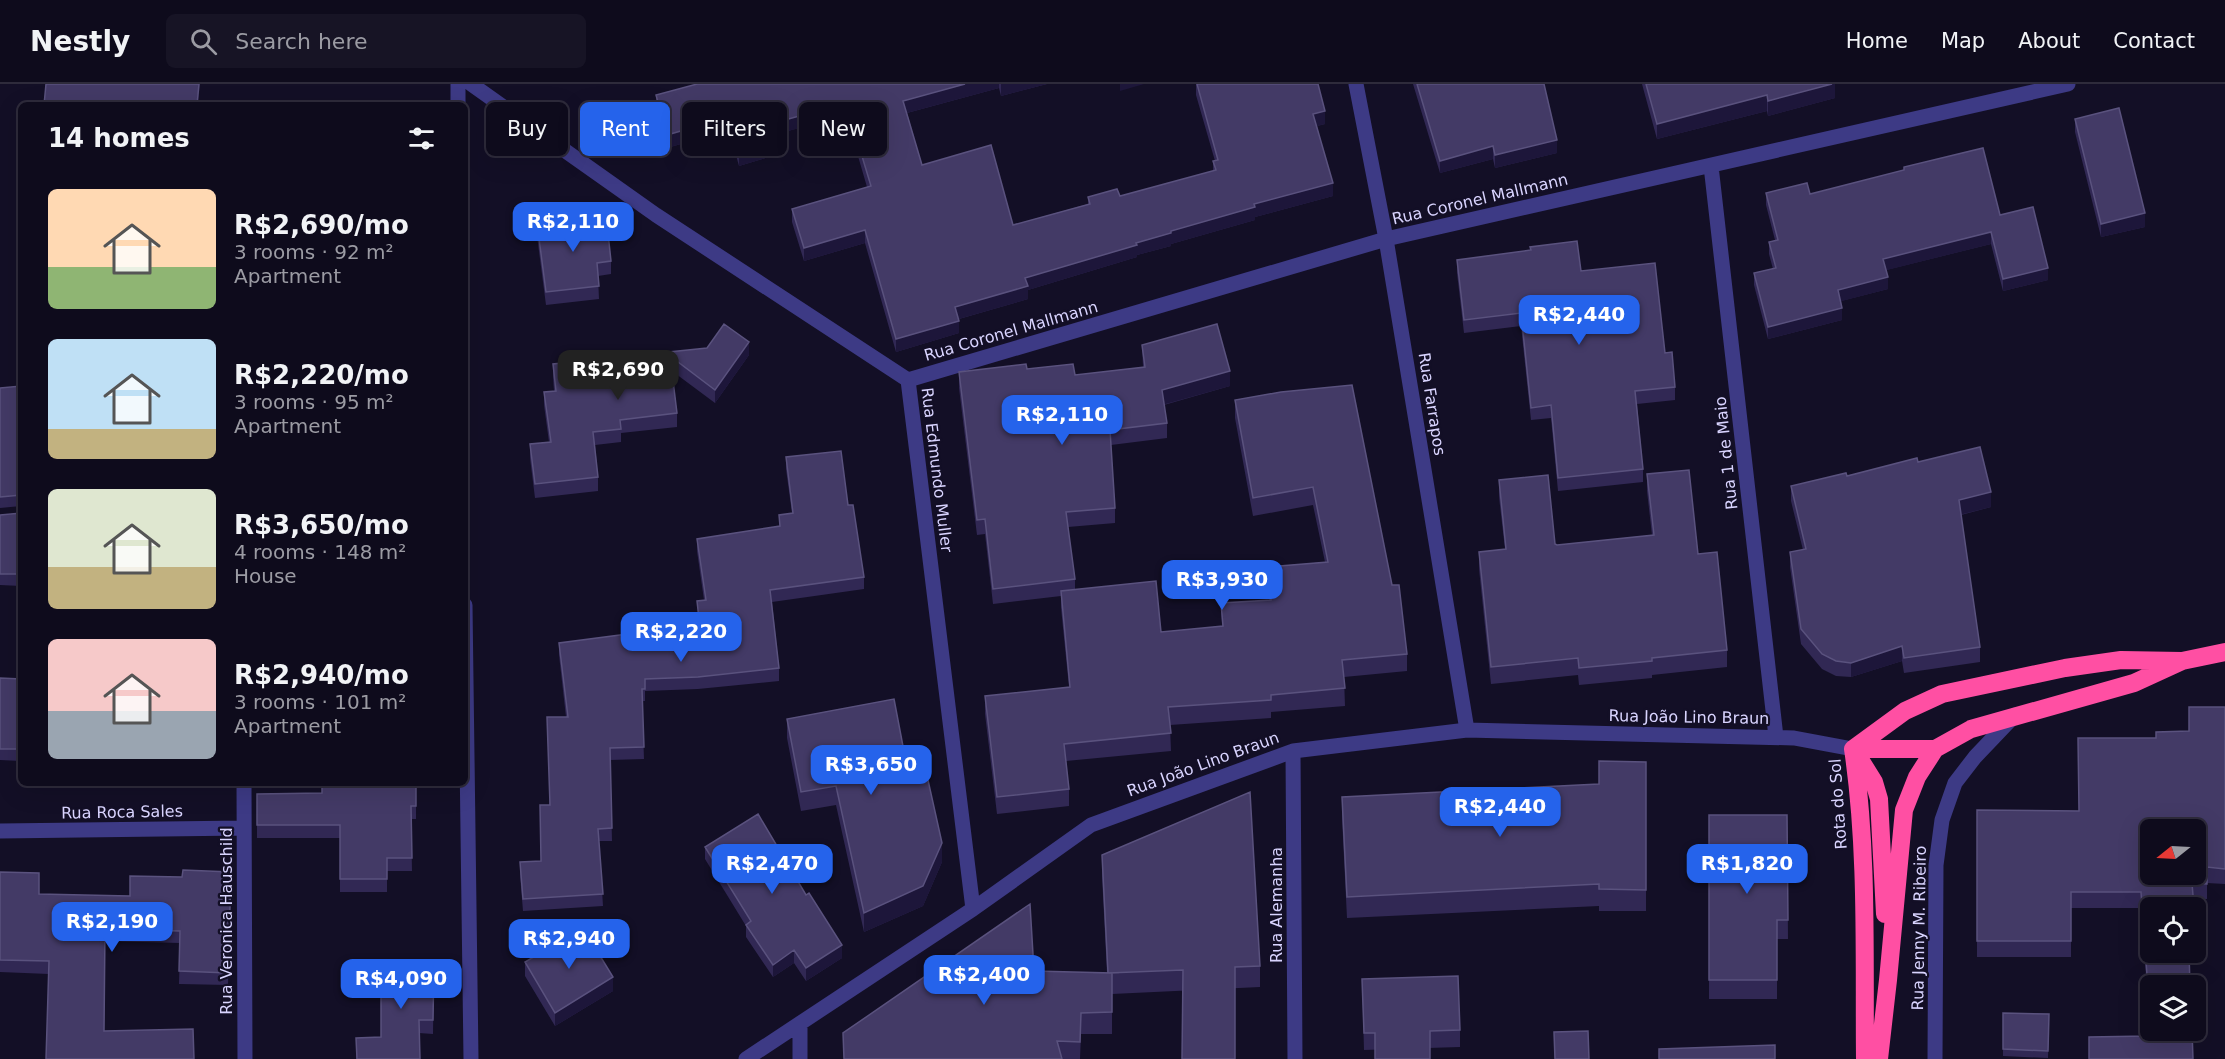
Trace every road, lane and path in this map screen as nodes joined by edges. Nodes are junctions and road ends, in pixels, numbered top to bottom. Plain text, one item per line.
1 (458, 84) edge
2 (471, 84) edge
3 (1356, 84) edge
4 (2068, 84) edge
5 (458, 102) edge
6 (1712, 166) junction
7 (1386, 239) junction
8 (908, 380) junction
9 (2225, 652) edge
10 (2182, 661) junction
11 (2015, 715) junction
12 (1467, 730) junction
13 (1776, 737) junction
14 (1853, 749) junction
15 (1935, 749) junction
16 (1293, 751) junction
17 (244, 786) edge
18 (467, 786) edge
19 (244, 828) junction
20 (0, 831) edge
21 (973, 909) junction
22 (1888, 980) junction
23 (800, 1024) junction
24 (244, 1059) edge
25 (471, 1059) edge
26 (746, 1059) edge
27 (800, 1059) edge
28 (1295, 1059) edge
29 (1866, 1059) edge
30 (1879, 1059) edge
31 (1935, 1059) edge

1 - 5 street
2 - 8 street, Rua Edmundo Muller
3 - 7 street, Rua Farrapos
4 - 6 street, Rua Coronel Mallmann
6 - 7 street, Rua Coronel Mallmann
6 - 13 street, Rua 1 de Maio
7 - 8 street, Rua Coronel Mallmann
7 - 12 street, Rua Farrapos
8 - 21 street, Rua Edmundo Muller
9 - 10 highway, Rota do Sol
10 - 11 highway, Rota do Sol
10 - 14 highway, Rota do Sol
11 - 15 highway, Rota do Sol
11 - 31 street, Rua Jenny M. Ribeiro
12 - 13 street, Rua João Lino Braun
12 - 16 street, Rua João Lino Braun
13 - 14 street, Rua João Lino Braun
14 - 15 highway
14 - 22 highway
14 - 29 highway, Rota do Sol
15 - 22 highway, Rota do Sol
16 - 21 street, Rua João Lino Braun
16 - 28 street, Rua Alemanha
17 - 19 street, Rua Veronica Hauschild
18 - 25 street
19 - 20 street, Rua Roca Sales
19 - 24 street, Rua Veronica Hauschild
21 - 23 street, Rua João Lino Braun
22 - 30 highway, Rota do Sol
23 - 26 street, Rua João Lino Braun
23 - 27 street

